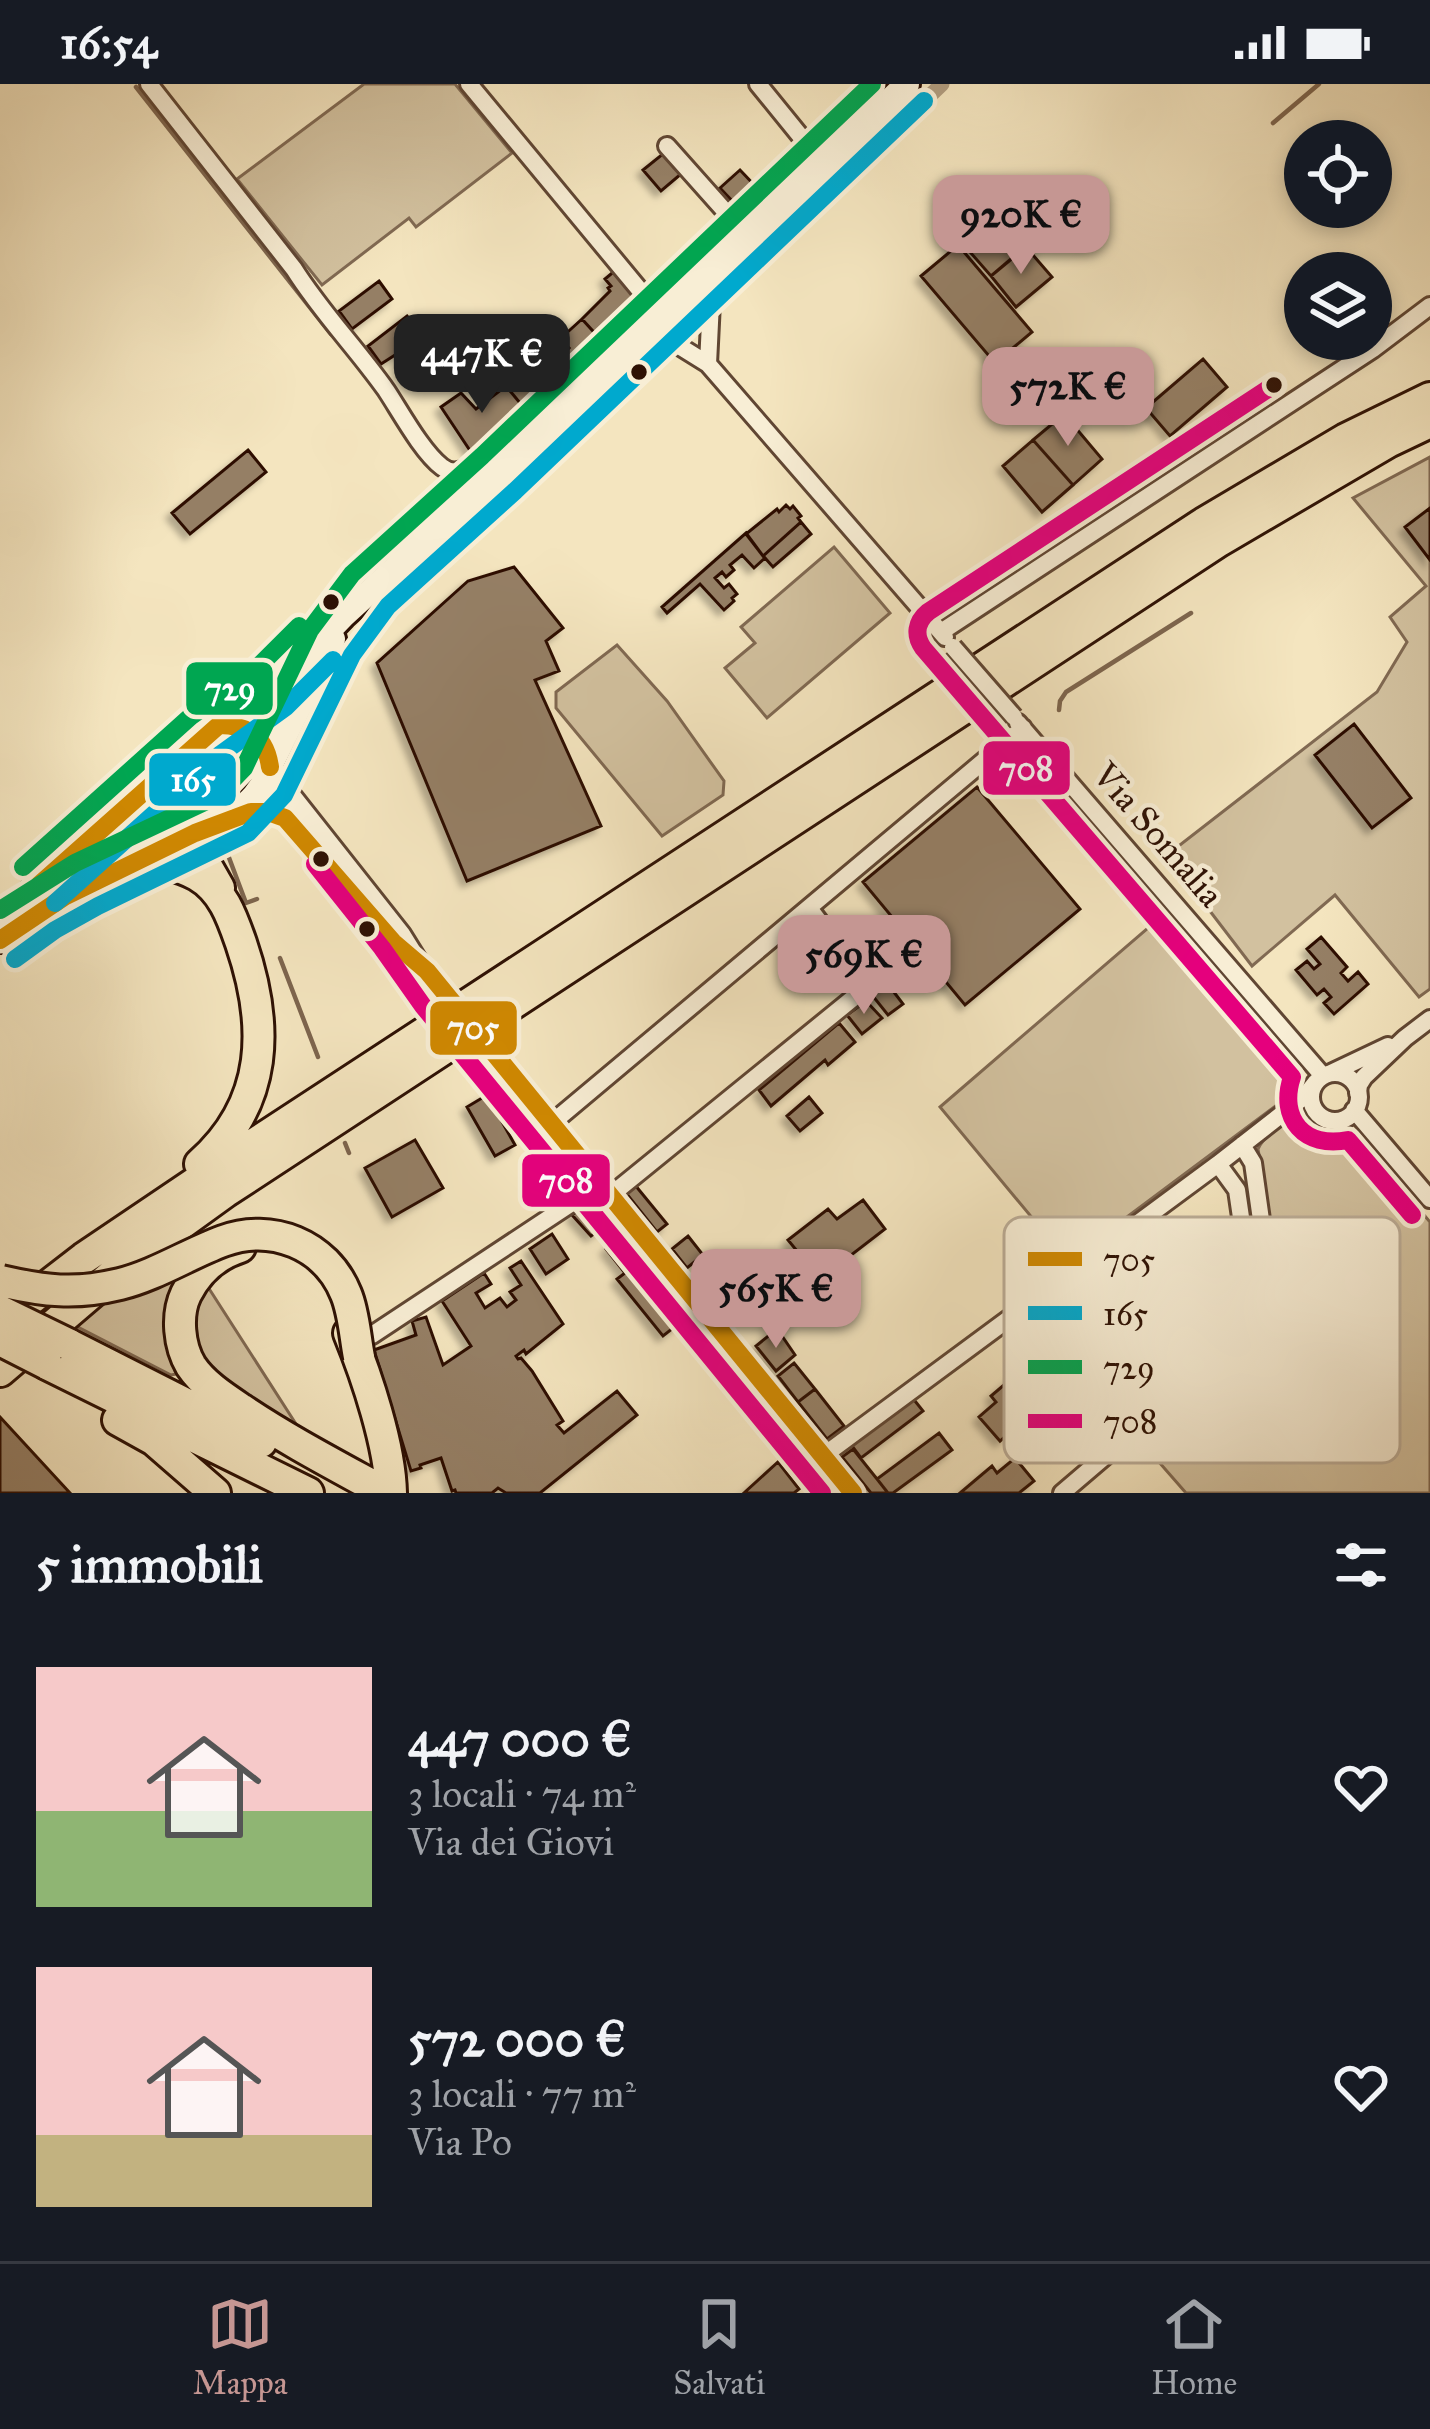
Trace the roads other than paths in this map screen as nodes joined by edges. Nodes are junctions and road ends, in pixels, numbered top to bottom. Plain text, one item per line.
1 (149, 84) edge
2 (469, 84) edge
3 (758, 84) edge
4 (907, 84) edge
5 (668, 146) dead end
6 (823, 164) junction
7 (748, 237) junction
8 (699, 284) junction
9 (1430, 306) edge
10 (659, 320) junction
11 (708, 364) junction
12 (1430, 398) edge
13 (1430, 422) edge
14 (476, 477) junction
15 (370, 590) junction
16 (941, 632) junction
17 (1019, 723) junction
18 (219, 725) junction
19 (286, 738) junction
20 (271, 765) junction
21 (171, 769) junction
22 (294, 796) junction
23 (231, 816) junction
24 (195, 831) junction
25 (73, 855) junction
26 (134, 861) junction
27 (100, 878) junction
28 (228, 905) junction
29 (809, 908) junction
30 (0, 920) edge
31 (0, 940) edge
32 (420, 963) junction
33 (1430, 1019) edge
34 (1405, 1038) junction
35 (1323, 1077) junction
36 (1356, 1102) junction
37 (1287, 1110) junction
38 (1320, 1115) junction
39 (552, 1123) junction
40 (1242, 1145) junction
41 (1218, 1164) junction
42 (606, 1189) junction
43 (1430, 1199) edge
44 (1146, 1217) edge
45 (1241, 1217) edge
46 (1260, 1217) edge
47 (106, 1243) junction
48 (0, 1281) edge
49 (0, 1311) edge
50 (1004, 1322) edge
51 (0, 1323) edge
52 (0, 1340) edge
53 (366, 1346) junction
54 (0, 1358) edge
55 (49, 1361) junction
56 (0, 1371) edge
57 (823, 1456) junction
58 (1097, 1463) edge
59 (215, 1493) edge
60 (308, 1493) edge
61 (362, 1493) edge
62 (389, 1493) edge
63 (853, 1493) edge
64 (1062, 1493) edge

1 - 14 street
2 - 10 street, Via Somalia
3 - 6 street
4 - 6 main road
5 - 7 street
6 - 7 main road
7 - 8 main road
8 - 10 main road
8 - 11 street
9 - 16 street
10 - 11 street, Via Somalia
10 - 14 main road
11 - 16 street, Via Somalia
12 - 47 highway
13 - 56 highway
14 - 15 main road
15 - 18 main road
15 - 19 main road
16 - 17 street, Via Somalia, bridge
17 - 29 street
17 - 35 street, Via Somalia
18 - 20 main road
18 - 21 main road
19 - 20 main road
19 - 22 street
20 - 22 street
20 - 23 main road
21 - 24 main road
21 - 25 main road
22 - 32 street
23 - 24 main road
23 - 32 street
24 - 26 main road
24 - 28 highway
25 - 27 street
25 - 30 main road
26 - 27 main road
26 - 28 highway
27 - 31 main road
28 - 47 highway
29 - 39 street
29 - 42 street
32 - 39 street, bridge
33 - 34 street
34 - 35 street
34 - 36 street
35 - 36 street
35 - 37 street
35 - 38 street
36 - 38 street
36 - 43 street
37 - 38 street
37 - 40 street
39 - 42 street
40 - 41 street
40 - 46 street
41 - 44 street
41 - 45 street
42 - 53 street
42 - 57 street
47 - 51 highway
48 - 53 highway, bridge
49 - 55 highway, bridge
50 - 57 street
52 - 55 highway, bridge
53 - 62 highway
53 - 62 highway, bridge
54 - 55 highway
55 - 59 highway
55 - 60 highway
55 - 61 highway
57 - 63 street
58 - 64 street

